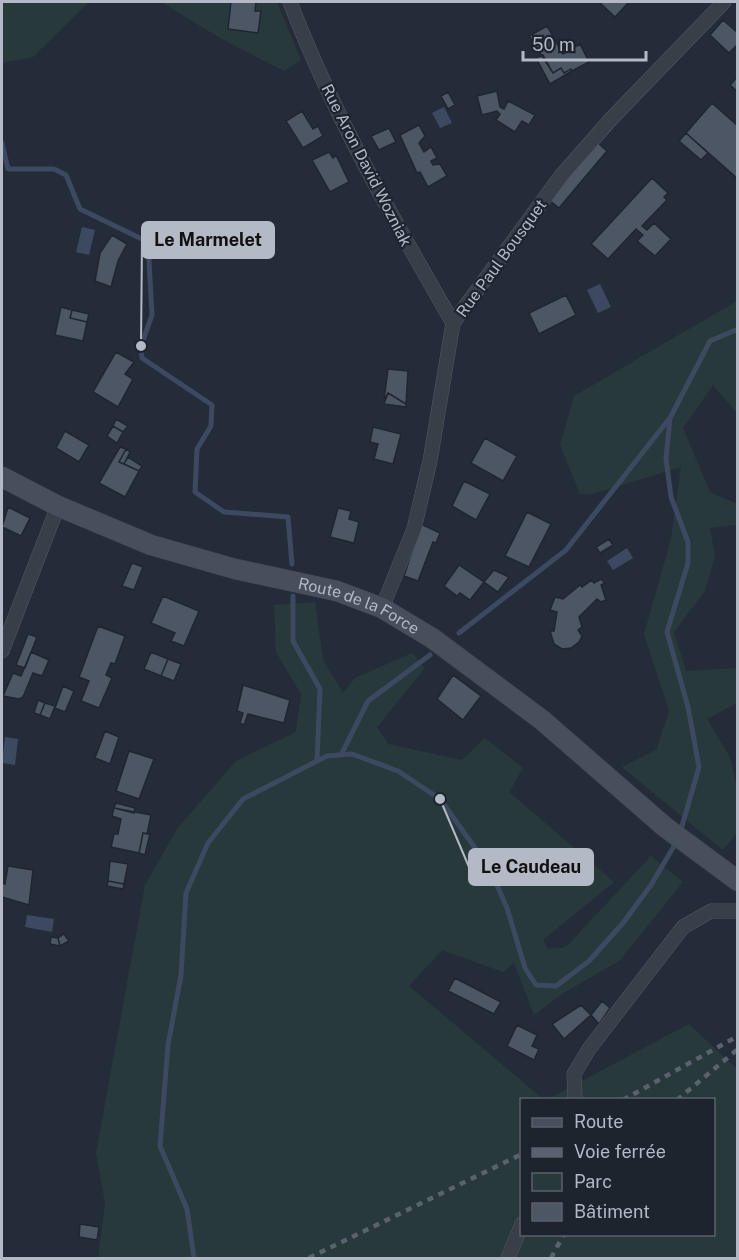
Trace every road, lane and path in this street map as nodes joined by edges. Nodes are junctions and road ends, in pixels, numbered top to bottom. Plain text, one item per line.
1 (290, 2) edge
2 (724, 2) edge
3 (453, 323) junction
4 (2, 477) edge
5 (58, 506) junction
6 (382, 608) junction
7 (2, 651) edge
8 (736, 874) edge
9 (738, 911) edge
10 (575, 1098) edge
11 (520, 1229) edge
12 (508, 1257) edge

1 - 3 street, Rue Aron David Wozniak
2 - 3 street, Rue Paul Bousquet
3 - 6 street, Rue Paul Bousquet
4 - 5 street, Route de la Force
5 - 6 street, Route de la Force
5 - 7 street
6 - 8 street, Route de la Force
9 - 10 street
11 - 12 street

